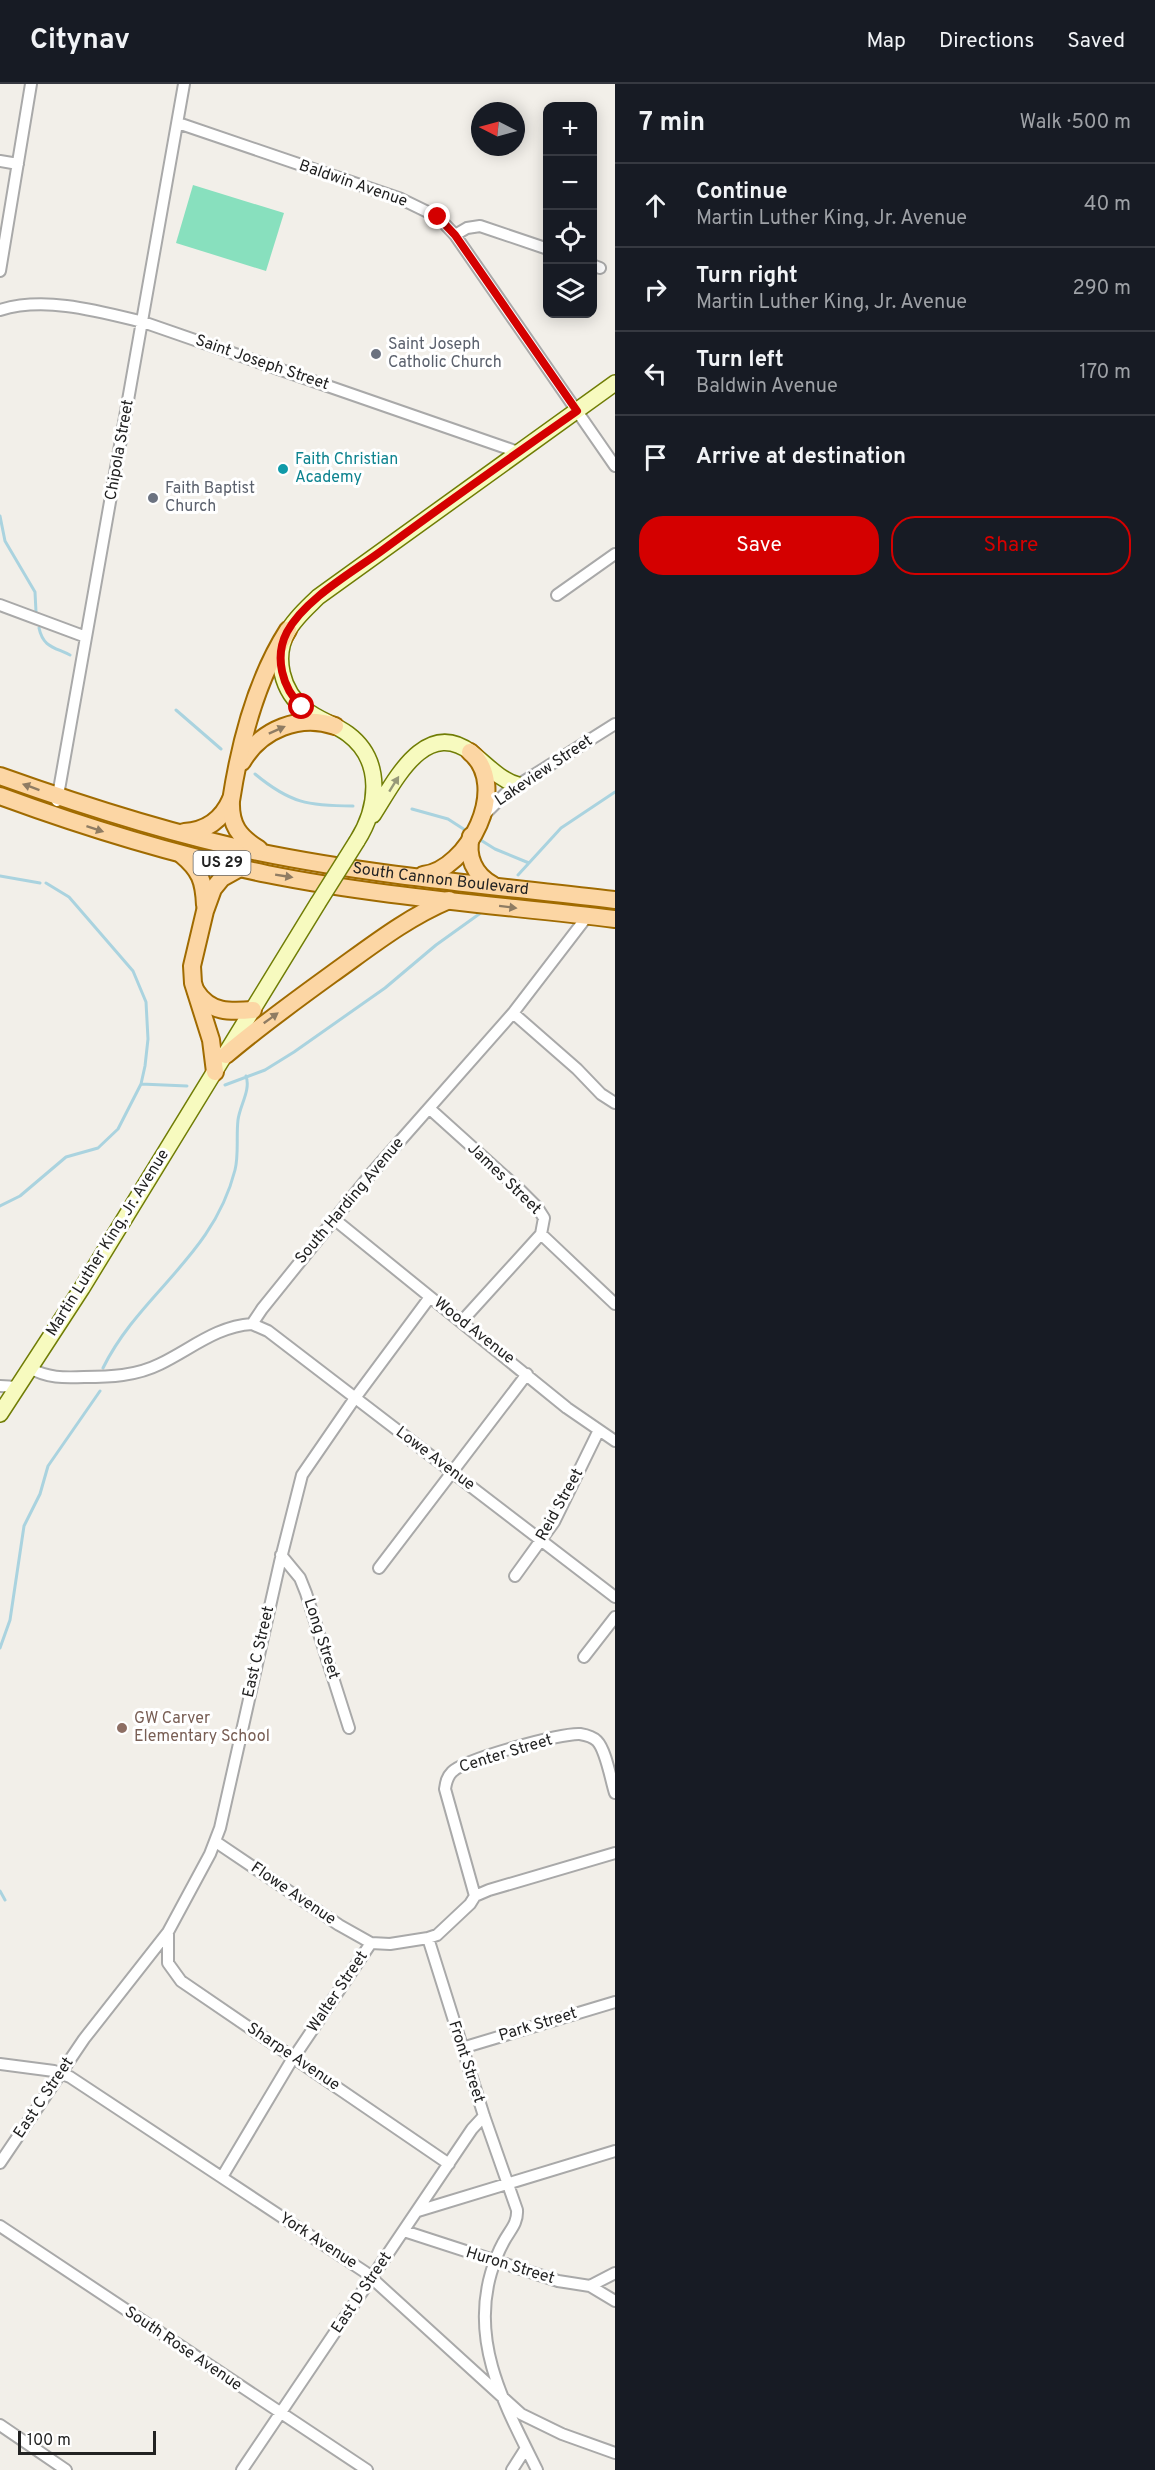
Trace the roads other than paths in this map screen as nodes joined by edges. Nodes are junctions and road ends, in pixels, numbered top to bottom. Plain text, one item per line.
1 (31, 84) edge
2 (184, 84) edge
3 (178, 123) junction
4 (0, 161) edge
5 (18, 164) junction
6 (455, 235) junction
7 (543, 247) edge
8 (0, 270) edge
9 (0, 310) edge
10 (143, 322) junction
11 (615, 383) edge
12 (577, 411) junction
13 (518, 452) junction
14 (615, 466) edge
15 (615, 554) edge
16 (557, 596) dead end
17 (0, 605) edge
18 (288, 630) junction
19 (86, 637) junction
20 (615, 724) edge
21 (335, 726) junction
22 (470, 752) junction
23 (238, 771) junction
24 (0, 776) edge
25 (518, 785) junction
26 (233, 792) junction
27 (0, 796) edge
28 (58, 796) junction
29 (54, 816) junction
30 (164, 829) junction
31 (475, 830) junction
32 (359, 837) junction
33 (181, 854) junction
34 (268, 854) junction
35 (240, 868) junction
36 (410, 875) junction
37 (493, 885) junction
38 (608, 899) edge
39 (450, 900) junction
40 (205, 911) junction
41 (588, 916) junction
42 (615, 920) edge
43 (196, 990) junction
44 (253, 1010) junction
45 (513, 1013) junction
46 (226, 1055) junction
47 (215, 1072) junction
48 (615, 1103) edge
49 (430, 1109) junction
50 (334, 1219) junction
51 (542, 1234) junction
52 (430, 1296) junction
53 (615, 1304) edge
54 (462, 1321) junction
55 (252, 1324) junction
56 (30, 1368) junction
57 (527, 1374) junction
58 (0, 1386) edge
59 (18, 1387) junction
60 (355, 1398) junction
61 (0, 1414) edge
62 (599, 1430) junction
63 (615, 1441) edge
64 (453, 1472) junction
65 (541, 1541) junction
66 (281, 1555) junction
67 (379, 1568) dead end
68 (515, 1576) dead end
69 (615, 1597) edge
70 (615, 1617) edge
71 (584, 1657) dead end
72 (349, 1728) dead end
73 (615, 1794) edge
74 (216, 1842) junction
75 (615, 1853) edge
76 (475, 1896) junction
77 (168, 1932) junction
78 (428, 1938) junction
79 (371, 1943) junction
80 (615, 2002) edge
81 (462, 2048) junction
82 (294, 2057) junction
83 (0, 2064) edge
84 (61, 2073) junction
85 (484, 2116) junction
86 (615, 2151) edge
87 (0, 2163) edge
88 (449, 2164) junction
89 (222, 2177) junction
90 (508, 2184) junction
91 (418, 2211) junction
92 (0, 2226) edge
93 (404, 2231) junction
94 (495, 2261) junction
95 (615, 2273) edge
96 (373, 2278) junction
97 (590, 2286) junction
98 (615, 2301) edge
99 (500, 2395) junction
100 (281, 2413) junction
101 (0, 2425) edge
102 (526, 2448) junction
103 (615, 2454) edge
104 (66, 2470) edge
105 (242, 2470) edge
106 (367, 2470) edge
107 (512, 2470) edge
108 (537, 2470) edge

1 - 5 street
2 - 3 street, Chipola Street
3 - 6 street, Baldwin Avenue
3 - 10 street, Chipola Street
4 - 5 street
5 - 8 street
6 - 7 street
6 - 12 street, Baldwin Avenue
9 - 10 street, Saint Joseph Street
10 - 13 street, Saint Joseph Street
10 - 19 street, Chipola Street
11 - 12 main road
12 - 13 main road
12 - 14 street, Baldwin Avenue
13 - 18 main road
15 - 16 street
17 - 19 street
18 - 21 main road
18 - 23 main road
19 - 28 street, Chipola Street
20 - 25 street, Lakeview Street
23 -> 21 main road
21 - 32 main road
22 - 25 main road
22 - 31 main road
32 -> 22 main road
23 - 26 main road
28 -> 24 main road, US 29
25 - 31 street, Lakeview Street
26 - 30 main road
26 - 34 main road
27 - 29 main road, US 29
28 - 29 street, Chipola Street
28 - 30 main road, US 29
29 -> 33 main road, US 29
30 - 34 main road, US 29
31 - 36 main road
31 - 37 main road
32 - 44 main road, bridge
33 - 35 main road, US 29
33 - 40 main road
34 - 36 main road, South Cannon Boulevard / US 29
35 -> 39 main road, US 29
35 - 40 main road
36 - 37 main road, South Cannon Boulevard / US 29
37 - 38 main road, South Cannon Boulevard / US 29
38 - 41 street, South Harding Avenue
39 -> 41 main road, South Cannon Boulevard / US 29
46 -> 39 main road
40 - 43 main road
41 - 42 main road, South Cannon Boulevard / US 29
41 - 45 street, South Harding Avenue
43 - 44 main road
43 - 47 main road
44 - 46 main road
45 - 48 street
45 - 49 street, South Harding Avenue
46 - 47 main road, Martin Luther King, Jr. Avenue
47 - 56 main road, Martin Luther King, Jr. Avenue
49 - 50 street, South Harding Avenue
49 - 51 street, James Street
50 - 52 street, Wood Avenue
50 - 55 street, South Harding Avenue
51 - 53 street, James Street
51 - 54 street
52 - 54 street, Wood Avenue
52 - 60 street, East C Street
54 - 57 street, Wood Avenue
55 - 56 street
55 - 60 street, Lowe Avenue
56 - 59 main road, Martin Luther King, Jr. Avenue
57 - 62 street, Wood Avenue
57 - 64 street
58 - 59 street
59 - 61 main road, Martin Luther King, Jr. Avenue
60 - 64 street, Lowe Avenue
60 - 66 street, East C Street
62 - 63 street, Wood Avenue
62 - 65 street, Reid Street
64 - 65 street, Lowe Avenue
64 - 67 street
65 - 68 street, Reid Street
65 - 69 street, Lowe Avenue
66 - 72 street, Long Street
66 - 74 street, East C Street
70 - 71 street
73 - 76 street, Center Street
74 - 77 street, East C Street
74 - 79 street, Flowe Avenue
75 - 76 street, Walter Street
76 - 78 street, Walter Street
77 - 82 street, Sharpe Avenue
77 - 84 street, East C Street
78 - 79 street, Walter Street
78 - 81 street, Front Street
79 - 82 street, Walter Street
80 - 81 street, Park Street
81 - 85 street, Front Street
82 - 88 street, Sharpe Avenue
82 - 89 street, Walter Street
83 - 84 street, York Avenue
84 - 87 street, East C Street
84 - 89 street, York Avenue
85 - 88 street, East D Street
85 - 90 street, Front Street
86 - 90 street
88 - 91 street, East D Street
89 - 96 street, York Avenue
90 - 91 street
90 - 94 street, Front Street
91 - 93 street, East D Street
92 - 100 street, South Rose Avenue
93 - 94 street, Huron Street
93 - 96 street, East D Street
94 - 97 street, Huron Street
94 - 99 street, Front Street
95 - 97 street
96 - 99 street, York Avenue
96 - 100 street, East D Street
97 - 98 street
99 - 102 street
99 - 103 street, York Avenue
100 - 105 street, East D Street
100 - 106 street, South Rose Avenue
101 - 104 street
102 - 107 street
102 - 108 street

